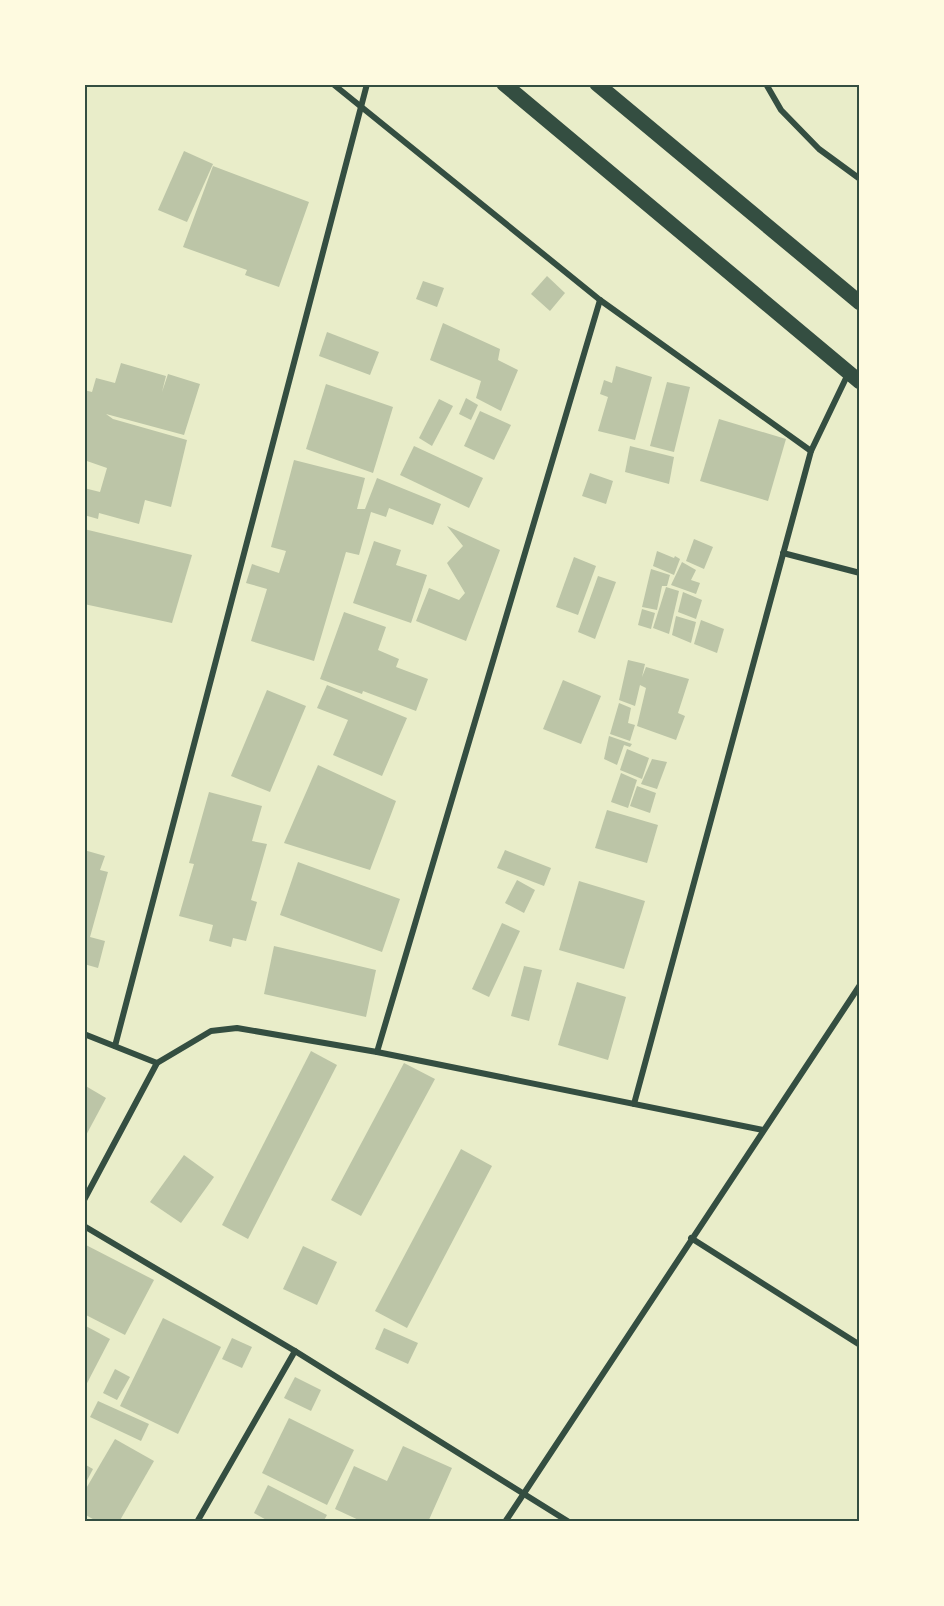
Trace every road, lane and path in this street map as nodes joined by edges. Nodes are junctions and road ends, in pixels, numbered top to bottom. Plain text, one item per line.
1 (333, 84) edge
2 (367, 84) edge
3 (504, 84) edge
4 (597, 84) edge
5 (766, 84) edge
6 (361, 105) junction
7 (860, 179) edge
8 (600, 300) junction
9 (860, 303) edge
10 (854, 378) edge
11 (811, 451) junction
12 (783, 553) junction
13 (860, 573) edge
14 (860, 985) edge
15 (84, 1034) edge
16 (115, 1046) junction
17 (377, 1052) junction
18 (157, 1063) junction
19 (634, 1104) junction
20 (763, 1130) junction
21 (84, 1200) edge
22 (84, 1226) edge
23 (691, 1238) junction
24 (860, 1345) edge
25 (295, 1351) junction
26 (523, 1494) junction
27 (197, 1522) edge
28 (505, 1522) edge
29 (569, 1522) edge

1 - 6 street
2 - 6 street
3 - 10 main road
4 - 9 main road
5 - 7 street
6 - 8 street
6 - 16 street
8 - 11 street
8 - 17 street
10 - 11 street
11 - 12 street
12 - 13 street
12 - 19 street
14 - 20 street
15 - 16 street
16 - 18 street
17 - 18 street
17 - 19 street
18 - 21 street
19 - 20 street
20 - 23 street
22 - 25 street
23 - 24 street
23 - 26 street
25 - 26 street
25 - 27 street
26 - 28 street
26 - 29 street

